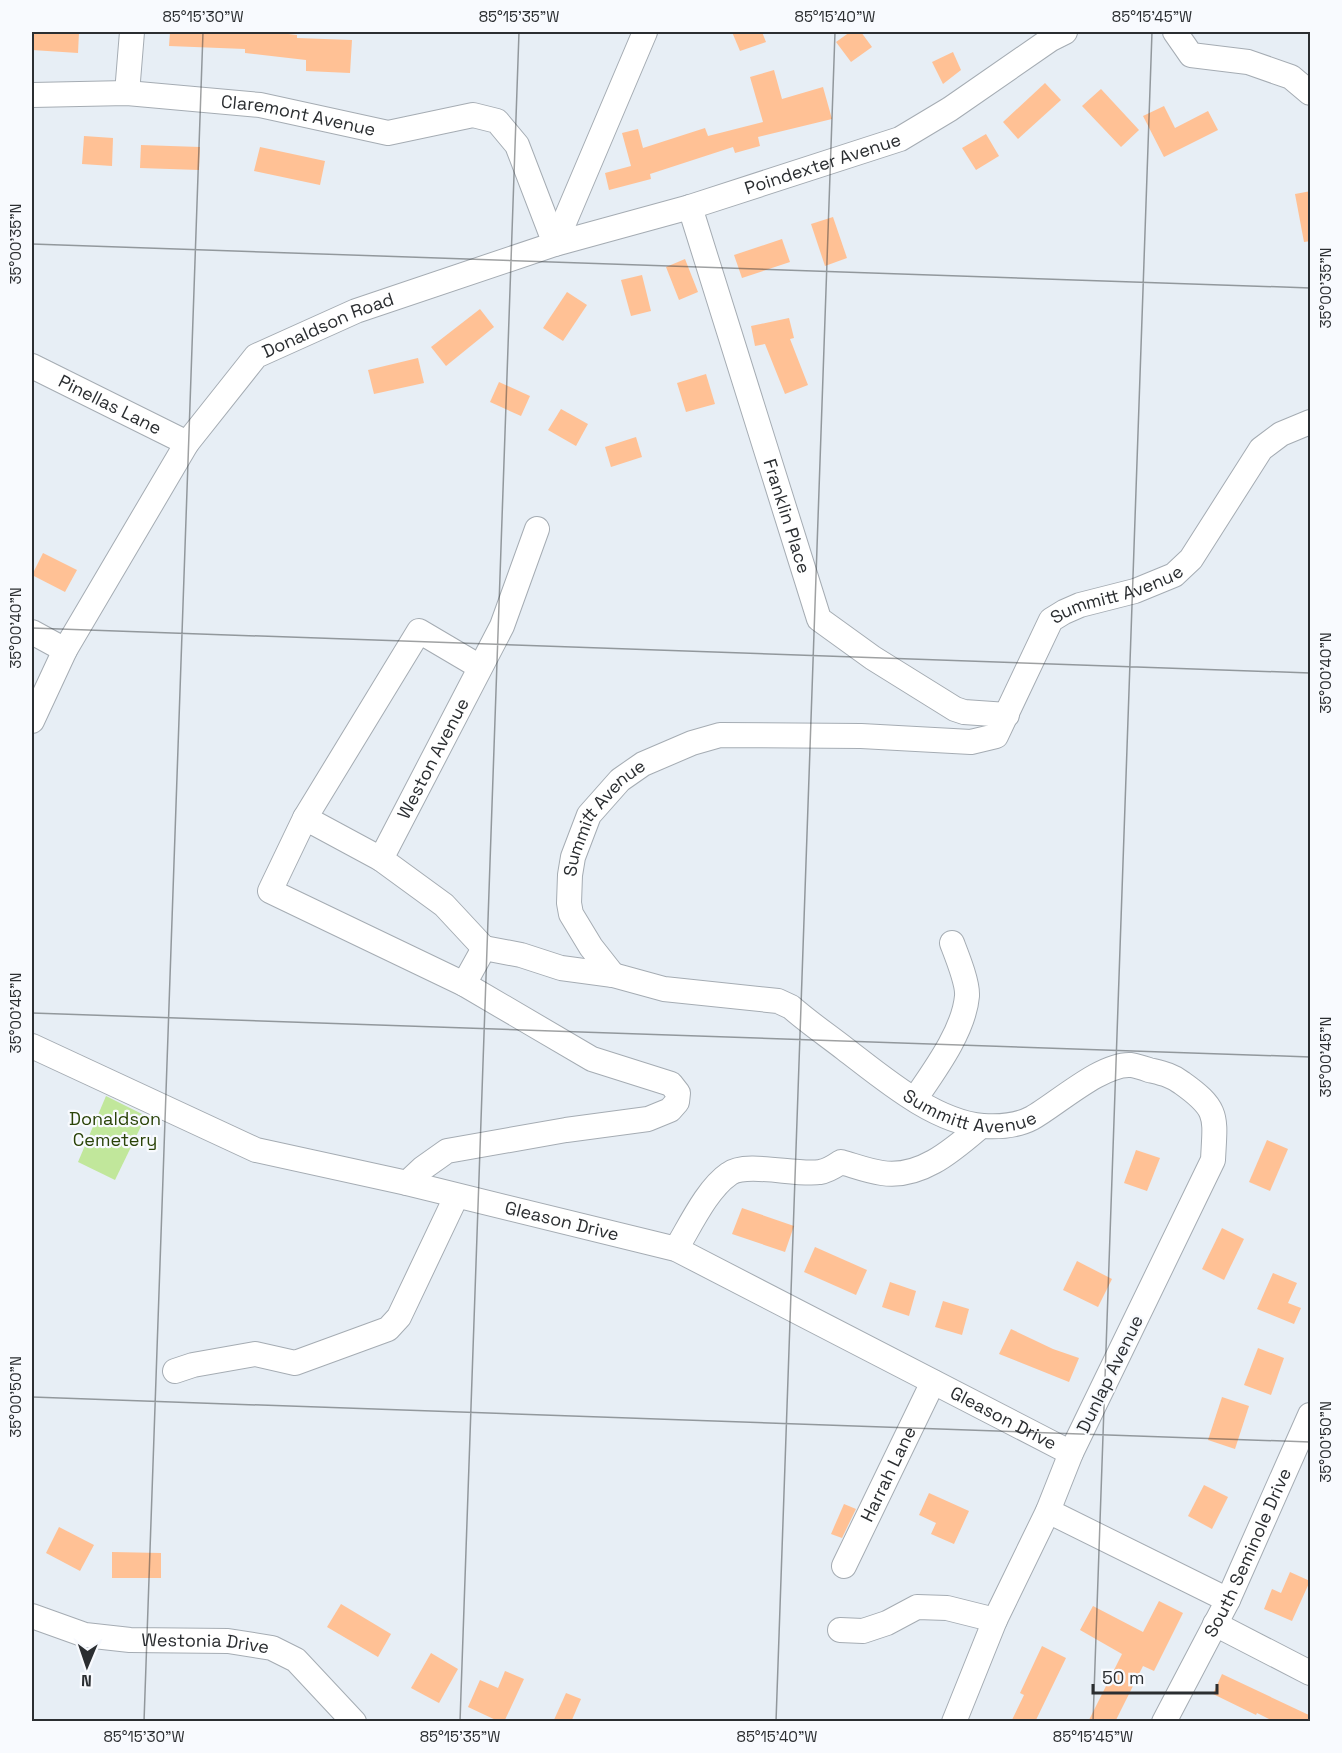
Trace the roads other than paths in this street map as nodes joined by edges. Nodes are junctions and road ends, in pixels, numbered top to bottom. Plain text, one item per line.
1 (132, 32) edge
2 (645, 32) edge
3 (1065, 32) edge
4 (1175, 32) edge
5 (127, 93) junction
6 (1311, 93) edge
7 (32, 94) edge
8 (690, 207) junction
9 (555, 244) junction
10 (32, 366) edge
11 (1311, 422) edge
12 (187, 443) junction
13 (537, 529) dead end
14 (32, 632) edge
15 (65, 650) junction
16 (480, 667) junction
17 (1007, 715) junction
18 (32, 721) edge
19 (305, 819) junction
20 (381, 859) junction
21 (952, 943) dead end
22 (484, 948) junction
23 (613, 975) junction
24 (464, 984) junction
25 (32, 1046) edge
26 (915, 1099) junction
27 (981, 1126) junction
28 (1213, 1160) joint
29 (407, 1183) junction
30 (456, 1197) junction
31 (676, 1249) junction
32 (175, 1371) dead end
33 (933, 1382) junction
34 (1311, 1415) edge
35 (1071, 1452) junction
36 (1048, 1512) junction
37 (844, 1566) dead end
38 (1228, 1600) junction
39 (32, 1616) edge
40 (995, 1620) junction
41 (1215, 1624) junction
42 (840, 1630) dead end
43 (1311, 1673) edge
44 (354, 1722) edge
45 (954, 1722) edge
46 (1164, 1722) edge

1 - 5 street
2 - 9 street
3 - 8 street, Poindexter Avenue
4 - 6 street
5 - 7 street, Claremont Avenue
5 - 9 street, Claremont Avenue
8 - 9 street, Poindexter Avenue
8 - 17 street, Franklin Place
9 - 12 street, Donaldson Road
10 - 12 street, Pinellas Lane
11 - 17 street, Summitt Avenue
12 - 15 street, Donaldson Road
13 - 16 street, Weston Avenue
14 - 15 street
15 - 18 street, Donaldson Road
16 - 19 street
16 - 20 street, Weston Avenue
17 - 23 street, Summitt Avenue
19 - 20 street
19 - 24 street
20 - 22 street
21 - 26 street
22 - 23 street
22 - 24 street
23 - 26 street, Summitt Avenue
24 - 29 street
25 - 29 street, Gleason Drive
26 - 27 street, Summitt Avenue
27 - 28 street, Summitt Avenue
27 - 31 street
28 - 35 street, Dunlap Avenue
29 - 30 street, Gleason Drive
30 - 31 street, Gleason Drive
30 - 32 street
31 - 33 street, Gleason Drive
33 - 35 street, Gleason Drive
33 - 37 street, Harrah Lane
34 - 38 street, South Seminole Drive
35 - 36 street, Dunlap Avenue
36 - 38 street
36 - 40 street, Dunlap Avenue
38 - 41 street, South Seminole Drive
39 - 44 street, Westonia Drive
40 - 42 street
40 - 45 street, Dunlap Avenue
41 - 43 street
41 - 46 street, South Seminole Drive

